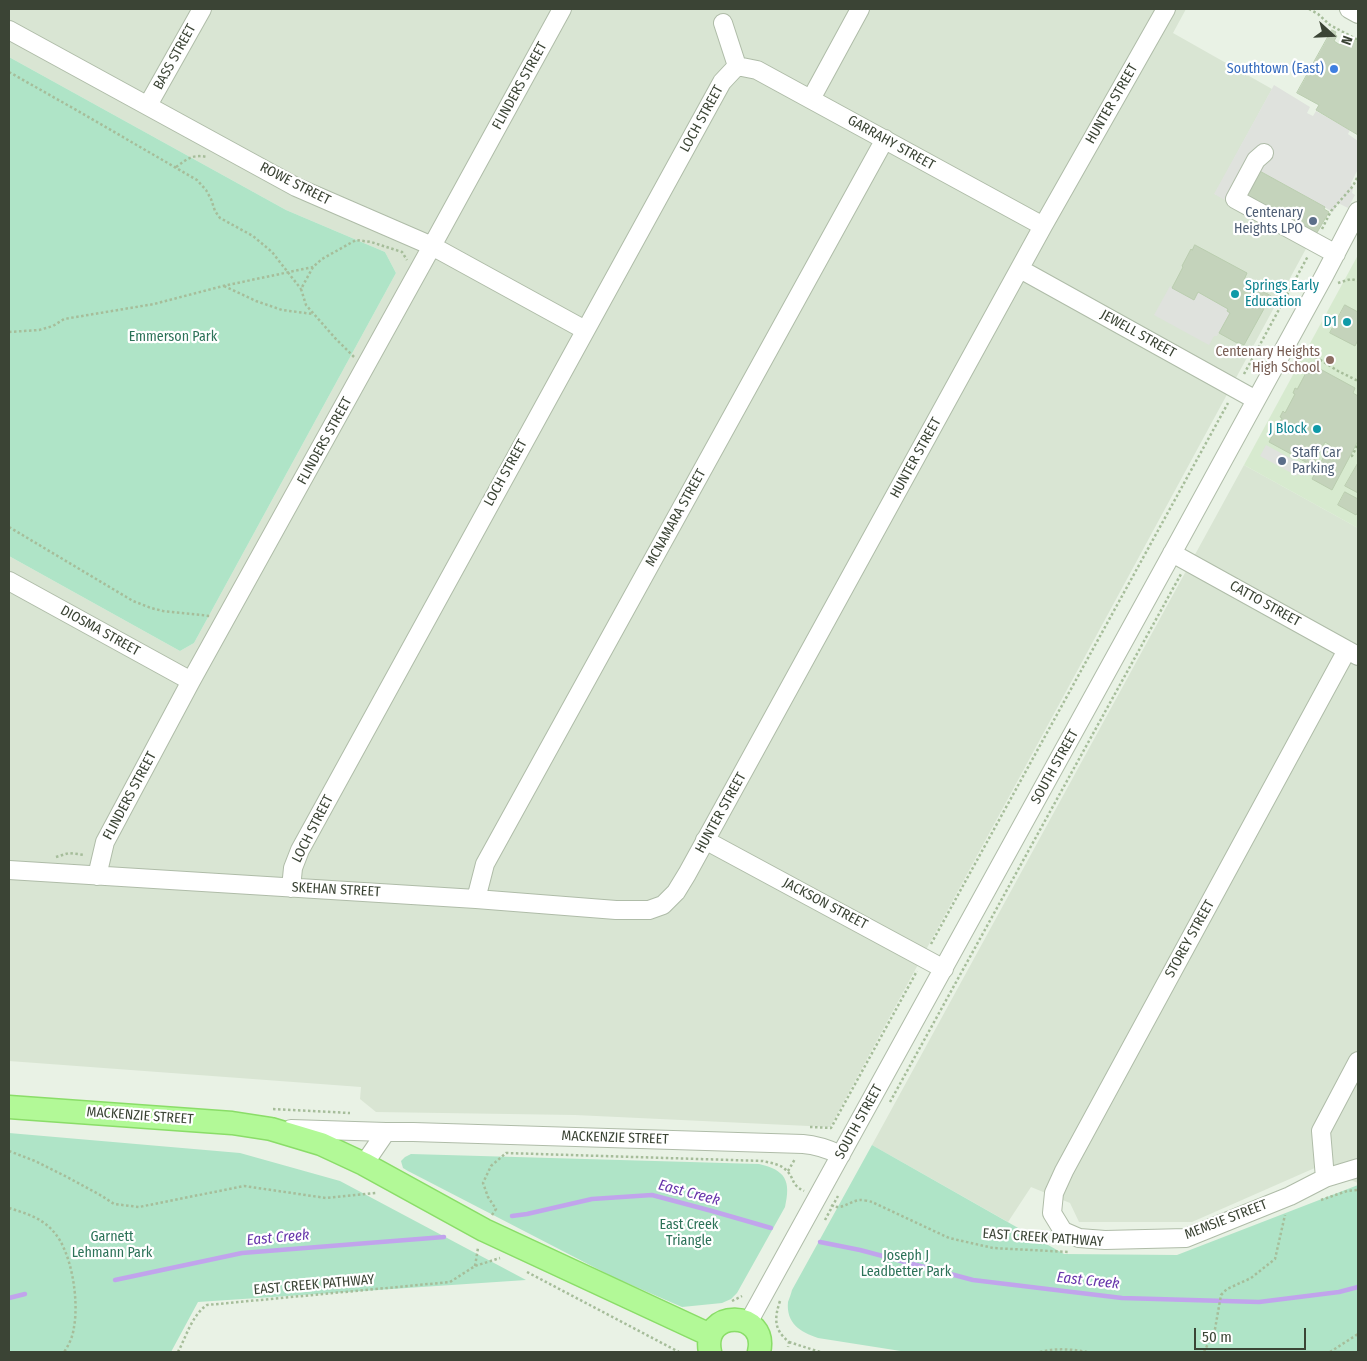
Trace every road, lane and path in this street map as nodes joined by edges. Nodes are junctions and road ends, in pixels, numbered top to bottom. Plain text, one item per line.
1 (202, 9) edge
2 (562, 9) edge
3 (860, 9) edge
4 (1166, 9) edge
5 (1309, 9) edge
6 (1348, 9) edge
7 (1358, 14) edge
8 (723, 23) dead end
9 (9, 30) edge
10 (1358, 40) edge
11 (737, 66) junction
12 (9, 72) edge
13 (811, 99) junction
14 (148, 106) junction
15 (885, 139) junction
16 (217, 144) junction
17 (1264, 153) dead end
18 (176, 168) junction
19 (1358, 176) edge
20 (1358, 211) edge
21 (1043, 226) junction
22 (1315, 243) junction
23 (432, 246) junction
24 (1336, 254) junction
25 (406, 265) dead end
26 (313, 268) junction
27 (1020, 269) junction
28 (289, 272) junction
29 (1358, 281) edge
30 (1339, 283) dead end
31 (223, 286) junction
32 (301, 289) junction
33 (314, 314) junction
34 (585, 330) junction
35 (9, 332) edge
36 (1303, 349) dead end
37 (367, 364) junction
38 (1358, 381) edge
39 (1236, 389) junction
40 (1256, 400) junction
41 (1358, 444) edge
42 (1350, 456) dead end
43 (9, 527) edge
44 (1172, 553) junction
45 (1188, 562) junction
46 (9, 581) edge
47 (214, 616) dead end
48 (1353, 653) edge
49 (191, 682) junction
50 (706, 840) junction
51 (9, 870) edge
52 (97, 876) junction
53 (291, 888) junction
54 (476, 899) junction
55 (663, 905) joint
56 (924, 958) junction
57 (944, 969) junction
58 (1358, 1061) edge
59 (9, 1107) edge
60 (887, 1108) dead end
61 (357, 1113) dead end
62 (270, 1119) junction
63 (386, 1132) junction
64 (803, 1144) junction
65 (9, 1151) edge
66 (841, 1155) junction
67 (364, 1164) junction
68 (1358, 1168) edge
69 (788, 1171) junction
70 (1325, 1178) junction
71 (842, 1190) dead end
72 (1358, 1190) edge
73 (376, 1193) dead end
74 (1321, 1200) dead end
75 (825, 1202) junction
76 (9, 1208) edge
77 (1279, 1214) dead end
78 (824, 1222) dead end
79 (1063, 1232) joint
80 (483, 1242) junction
81 (1069, 1252) dead end
82 (493, 1254) dead end
83 (526, 1272) dead end
84 (784, 1294) dead end
85 (748, 1323) junction
86 (1358, 1334) edge
87 (789, 1342) junction
88 (710, 1344) edge
89 (788, 1348) dead end
90 (64, 1352) edge
91 (178, 1352) edge
92 (679, 1352) edge
93 (759, 1352) edge
94 (820, 1352) edge
95 (1040, 1352) edge
96 (1087, 1352) edge
97 (1204, 1352) edge
98 (1330, 1352) edge

1 - 14 street, BASS STREET
2 - 23 street, FLINDERS STREET
3 - 13 street
4 - 21 street, HUNTER STREET
5 - 10 path
6 - 7 street
8 - 11 street
9 - 14 street, ROWE STREET
11 - 13 street, GARRAHY STREET
11 - 34 street, LOCH STREET
12 - 18 path
13 - 15 street, GARRAHY STREET
14 - 16 street, ROWE STREET
15 - 21 street, GARRAHY STREET
15 - 54 street, MCNAMARA STREET
16 - 18 path
16 - 23 street, ROWE STREET
17 - 22 street
18 - 28 path
19 - 22 path
20 - 24 street, SOUTH STREET
21 - 27 street, HUNTER STREET
22 - 24 street
22 - 39 path
23 - 34 street, ROWE STREET
23 - 37 street, FLINDERS STREET
24 - 40 street, SOUTH STREET
25 - 26 path
26 - 28 path
26 - 32 path
27 - 39 street, JEWELL STREET
27 - 50 street, HUNTER STREET
28 - 31 path
28 - 32 path
29 - 30 path
31 - 33 path
31 - 35 path
32 - 33 path
33 - 37 path
34 - 53 street, LOCH STREET
36 - 38 path
37 - 49 street, FLINDERS STREET
39 - 40 street, JEWELL STREET
39 - 56 path
40 - 44 street, SOUTH STREET
41 - 42 path
43 - 47 path
44 - 45 street, CATTO STREET
44 - 57 street, SOUTH STREET
45 - 48 street, CATTO STREET
45 - 60 path
46 - 49 street, DIOSMA STREET
48 - 79 street, STOREY STREET
49 - 52 street, FLINDERS STREET
50 - 55 street, HUNTER STREET
50 - 56 street, JACKSON STREET
51 - 52 street, SKEHAN STREET
52 - 53 street, SKEHAN STREET
53 - 54 street, SKEHAN STREET
54 - 55 street, SKEHAN STREET
56 - 57 street, JACKSON STREET
56 - 64 path
57 - 66 street, SOUTH STREET
58 - 70 street
59 - 62 main road, MACKENZIE STREET
61 - 62 path
62 - 63 street, MACKENZIE STREET
62 - 67 main road, MACKENZIE STREET
63 - 64 street, MACKENZIE STREET
63 - 67 street
64 - 66 street, MACKENZIE STREET
64 - 69 path
65 - 73 path
66 - 75 street, SOUTH STREET
67 - 80 main road, MACKENZIE STREET
68 - 70 street, MEMSIE STREET
69 - 75 path
69 - 80 path
70 - 79 street, MEMSIE STREET
71 - 75 path
72 - 74 path
75 - 78 path
75 - 81 path, EAST CREEK PATHWAY
75 - 85 street, SOUTH STREET
76 - 90 path
77 - 97 path
80 - 88 main road, MACKENZIE STREET
82 - 91 path, EAST CREEK PATHWAY
83 - 92 path
84 - 87 path
85 - 88 main road
85 - 93 main road
86 - 98 path
87 - 89 path
87 - 94 path
95 - 96 path

